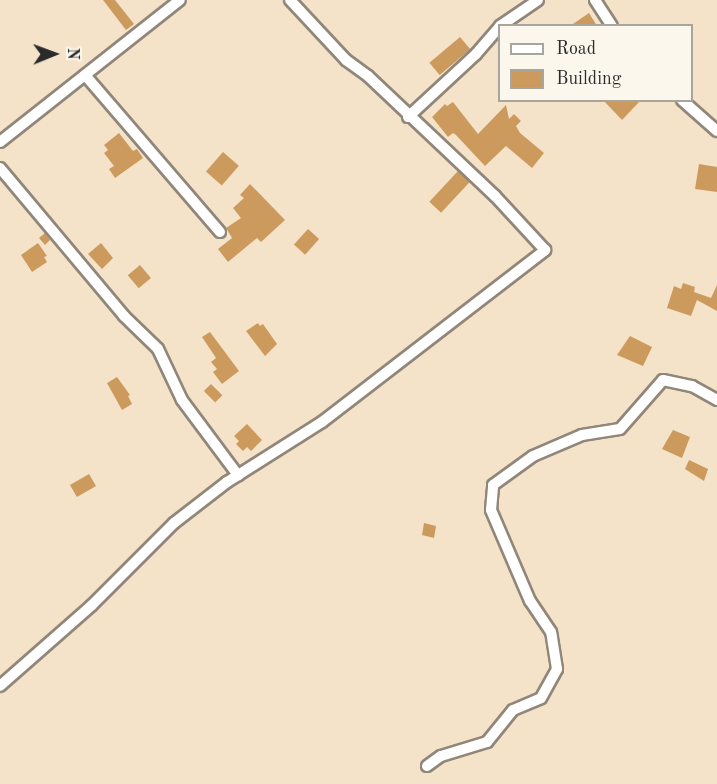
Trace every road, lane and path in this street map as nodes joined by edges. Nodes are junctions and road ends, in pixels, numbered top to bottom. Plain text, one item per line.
1 (180, 0) edge
2 (290, 0) edge
3 (538, 0) edge
4 (595, 0) edge
5 (503, 24) edge
6 (611, 24) edge
7 (498, 28) edge
8 (85, 75) junction
9 (684, 102) edge
10 (408, 117) junction
11 (717, 131) edge
12 (0, 142) edge
13 (0, 168) edge
14 (220, 232) dead end
15 (717, 400) edge
16 (238, 475) junction
17 (0, 686) edge
18 (427, 766) dead end

1 - 8 street
2 - 10 street
3 - 5 street
4 - 6 street
7 - 10 street
8 - 12 street
8 - 14 street
9 - 11 street
10 - 16 street
13 - 16 street
15 - 18 street
16 - 17 street

